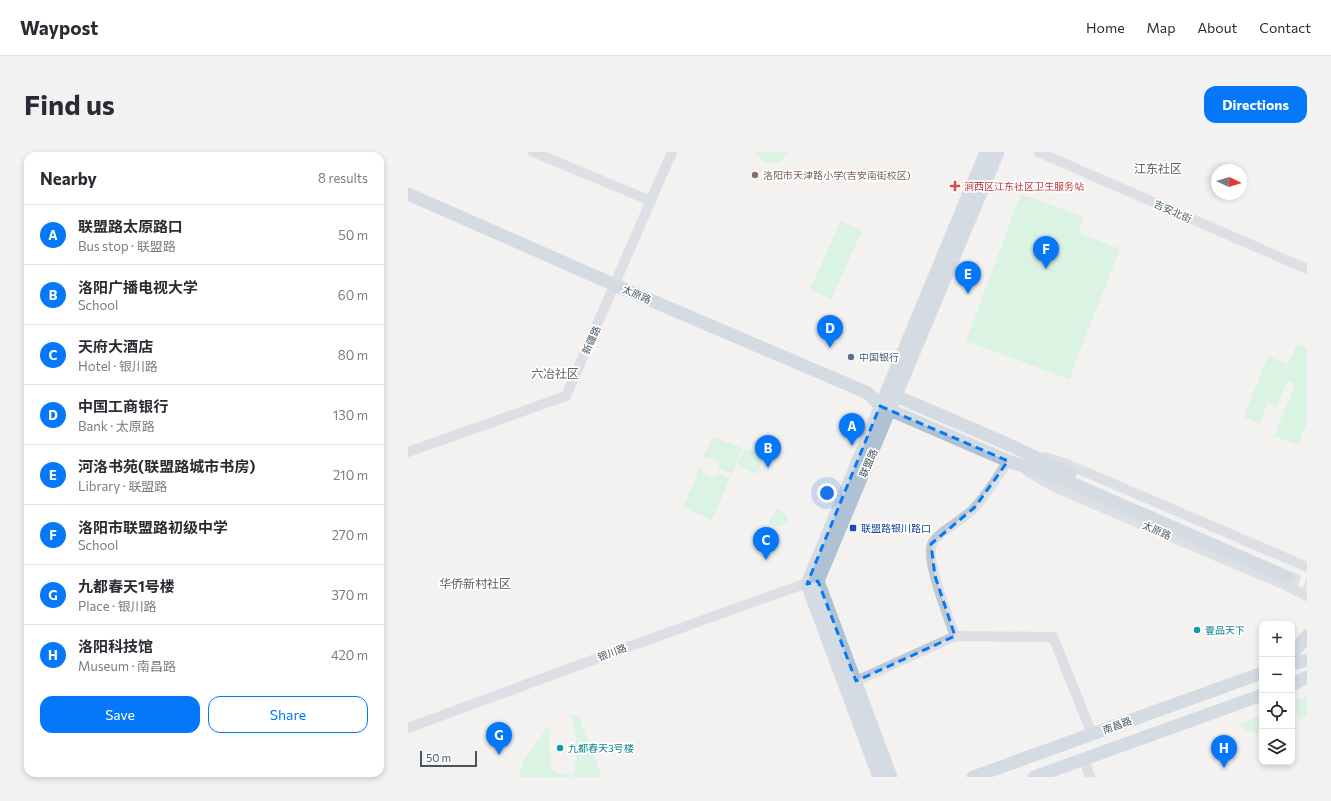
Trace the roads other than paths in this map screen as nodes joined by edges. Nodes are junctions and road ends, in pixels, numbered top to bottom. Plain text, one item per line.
1 (533, 152) edge
2 (672, 152) edge
3 (986, 152) edge
4 (998, 152) edge
5 (1038, 152) edge
6 (408, 194) edge
7 (651, 201) junction
8 (1307, 269) edge
9 (615, 285) junction
10 (868, 393) junction
11 (891, 394) junction
12 (885, 408) junction
13 (1012, 446) junction
14 (408, 452) edge
15 (1008, 461) junction
16 (1307, 567) edge
17 (813, 582) junction
18 (1307, 596) edge
19 (955, 636) junction
20 (1307, 636) edge
21 (1295, 650) edge
22 (1307, 660) edge
23 (1295, 663) edge
24 (1259, 674) edge
25 (1307, 678) edge
26 (856, 681) junction
27 (1307, 682) edge
28 (1295, 684) edge
29 (1295, 684) edge
30 (1259, 696) edge
31 (408, 728) edge
32 (1092, 734) junction
33 (1084, 759) junction
34 (879, 777) edge
35 (891, 777) edge
36 (973, 777) edge
37 (1034, 777) edge
38 (1090, 777) edge

1 - 7 street
2 - 7 street, 新疆路
3 - 11 main road, 联盟路
4 - 11 main road, 联盟路
5 - 8 street, 吉安北街
6 - 9 main road, 太原路
7 - 9 street, 新疆路
9 - 10 main road, 太原路
9 - 14 street, 新疆路
10 - 11 main road, 太原路
10 - 12 main road, 太原路
11 - 12 main road, 联盟路
11 - 13 main road, 太原路
12 - 15 main road, 太原路
12 - 17 main road, 联盟路
13 - 15 main road, 太原路
13 - 16 street, 太原路
15 - 18 street, 太原路
15 - 19 street
17 - 26 main road
17 - 31 street, 银川路
17 - 34 main road
19 - 26 street
19 - 32 street
20 - 21 main road
22 - 23 main road
24 - 32 main road, 南昌路
25 - 28 main road
26 - 35 main road
27 - 29 main road
30 - 33 main road, 南昌路
32 - 36 main road, 南昌路
33 - 37 main road, 南昌路
33 - 38 street

